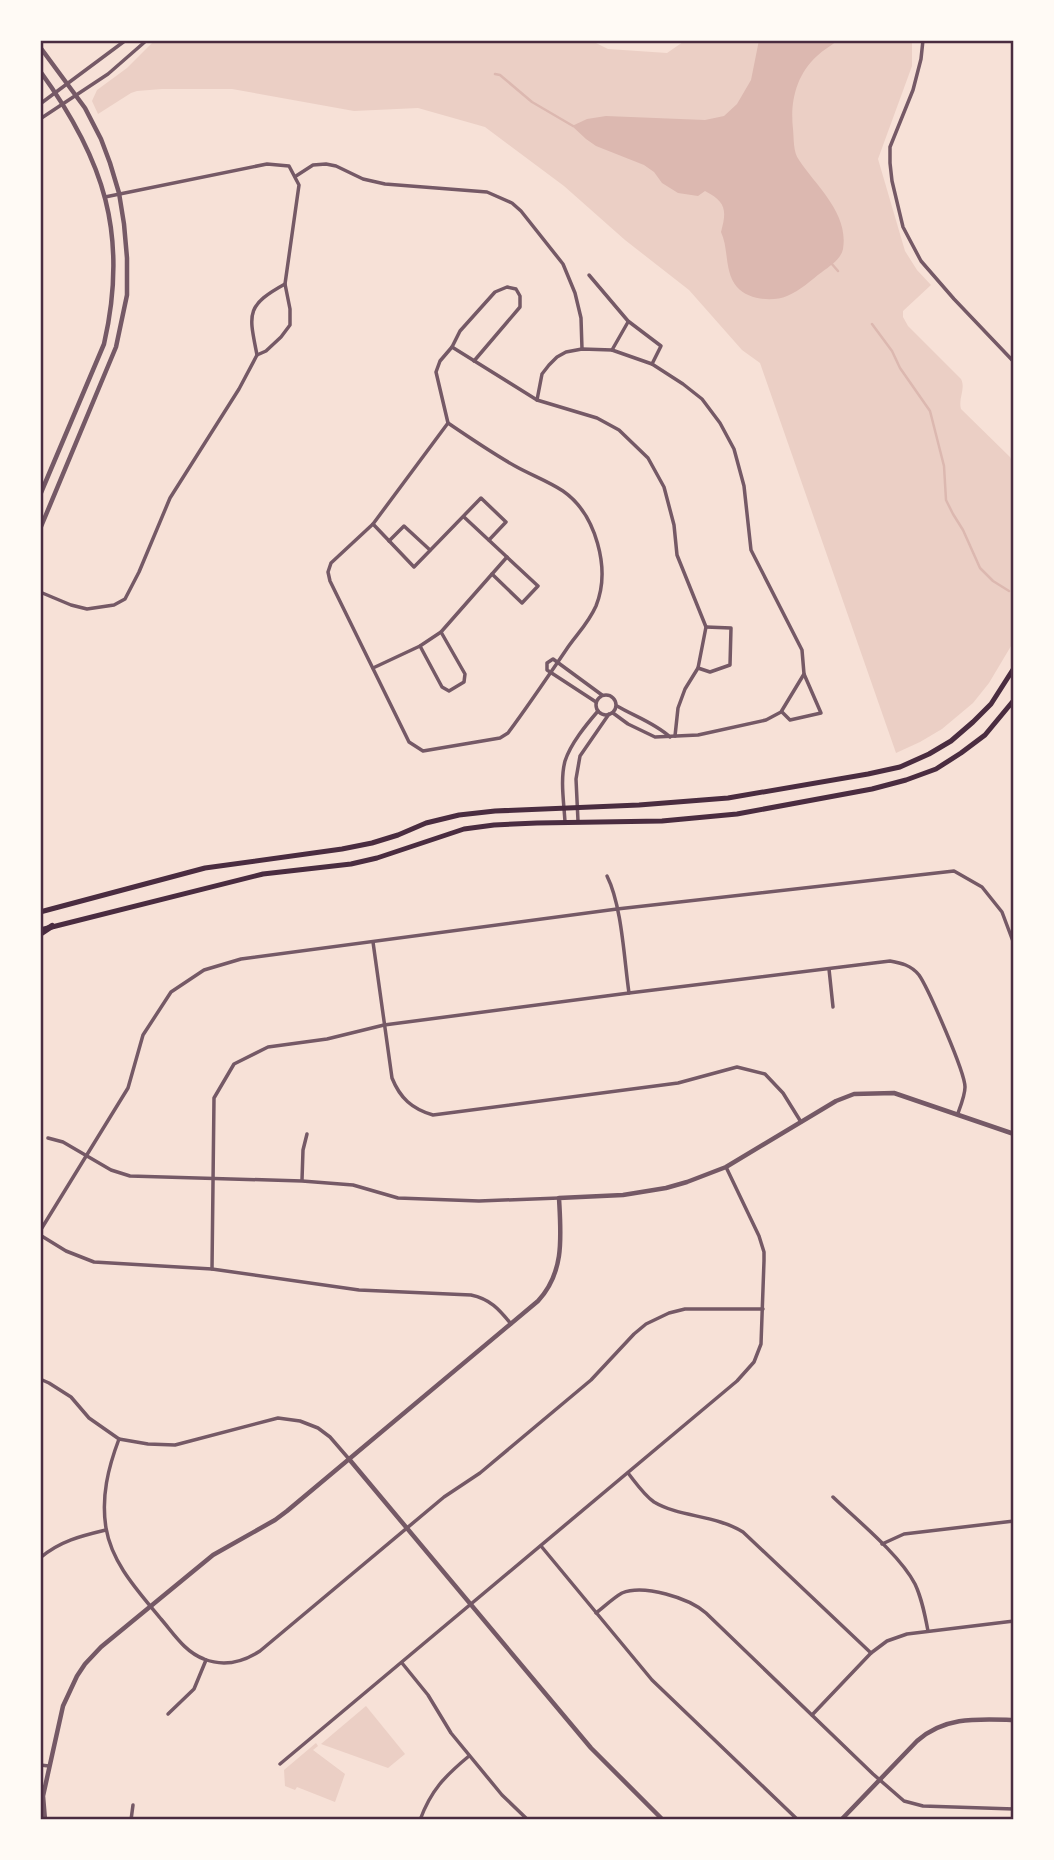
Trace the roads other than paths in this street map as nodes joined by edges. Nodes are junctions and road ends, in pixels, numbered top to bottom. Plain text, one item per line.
1 (126, 40) edge
2 (147, 40) edge
3 (922, 40) edge
4 (40, 47) edge
5 (40, 71) edge
6 (67, 85) junction
7 (56, 93) junction
8 (76, 96) junction
9 (40, 104) edge
10 (64, 104) junction
11 (40, 119) edge
12 (295, 177) junction
13 (118, 194) junction
14 (106, 197) junction
15 (589, 275) dead end
16 (285, 284) junction
17 (628, 321) junction
18 (452, 347) junction
19 (582, 349) junction
20 (612, 350) junction
21 (257, 355) junction
22 (474, 361) junction
23 (1014, 362) edge
24 (652, 364) junction
25 (537, 400) junction
26 (448, 423) junction
27 (40, 495) edge
28 (464, 517) junction
29 (373, 524) junction
30 (40, 529) edge
31 (489, 540) junction
32 (388, 541) junction
33 (430, 550) junction
34 (507, 557) junction
35 (491, 574) junction
36 (40, 592) edge
37 (706, 627) junction
38 (441, 632) junction
39 (419, 646) junction
40 (558, 663) junction
41 (373, 668) junction
42 (698, 668) junction
43 (1014, 668) edge
44 (551, 673) junction
45 (804, 674) junction
46 (582, 681) junction
47 (576, 689) junction
48 (602, 695) junction
49 (1014, 700) edge
50 (597, 702) junction
51 (617, 706) junction
52 (598, 711) junction
53 (781, 712) junction
54 (611, 713) junction
55 (672, 736) junction
56 (578, 807) junction
57 (564, 808) junction
58 (578, 821) junction
59 (565, 822) junction
60 (607, 876) dead end
61 (617, 909) junction
62 (40, 912) edge
63 (52, 926) joint
64 (40, 932) edge
65 (373, 942) junction
66 (1014, 944) edge
67 (829, 969) junction
68 (629, 993) junction
69 (833, 1007) dead end
70 (383, 1025) junction
71 (958, 1114) junction
72 (801, 1122) junction
73 (307, 1134) dead end
74 (1014, 1134) edge
75 (48, 1138) dead end
76 (88, 1156) junction
77 (726, 1167) junction
78 (213, 1177) junction
79 (302, 1181) junction
80 (559, 1198) junction
81 (40, 1233) edge
82 (212, 1269) junction
83 (763, 1309) junction
84 (511, 1324) junction
85 (40, 1379) edge
86 (119, 1439) junction
87 (349, 1459) junction
88 (628, 1473) junction
89 (833, 1497) dead end
90 (1014, 1521) edge
91 (408, 1528) junction
92 (106, 1530) junction
93 (882, 1544) junction
94 (541, 1546) junction
95 (40, 1558) edge
96 (470, 1605) junction
97 (150, 1606) junction
98 (596, 1614) junction
99 (1014, 1620) edge
100 (928, 1631) junction
101 (871, 1653) junction
102 (206, 1660) junction
103 (402, 1663) junction
104 (168, 1714) dead end
105 (812, 1715) junction
106 (1014, 1720) edge
107 (469, 1756) junction
108 (280, 1764) dead end
109 (40, 1765) edge
110 (49, 1766) junction
111 (879, 1779) junction
112 (133, 1805) dead end
113 (1014, 1809) edge
114 (45, 1820) edge
115 (131, 1820) edge
116 (420, 1820) edge
117 (528, 1820) edge
118 (663, 1820) edge
119 (798, 1820) edge
120 (841, 1820) edge

1 - 6 street
2 - 8 street
3 - 23 street
4 - 6 street
5 - 7 street
6 - 7 street
6 - 8 street
7 - 9 street
7 - 10 street
8 - 10 street
8 - 13 street
10 - 11 street
10 - 14 street
12 - 13 street
12 - 16 street
12 - 19 street
13 - 14 street
13 - 30 street
14 - 27 street
15 - 17 street
16 - 21 street
16 - 21 street
17 - 20 street
17 - 24 street
18 - 22 street
18 - 22 street
18 - 26 street
19 - 20 street
19 - 25 street
20 - 24 street
21 - 36 street
22 - 25 street
24 - 45 street
25 - 37 street
26 - 29 street
26 - 40 street
28 - 31 street
28 - 31 street
28 - 33 street
29 - 32 street
29 - 41 street
31 - 34 street
32 - 33 street
32 - 33 street
34 - 35 street
34 - 35 street
35 - 38 street
37 - 42 street
37 - 42 street
38 - 39 street
38 - 39 street
39 - 41 street
40 - 44 street
40 - 44 street
40 - 46 street
41 - 44 street
42 - 55 street
43 - 56 highway
44 - 47 street
45 - 53 street
45 - 53 street
46 - 47 street
46 - 48 street
47 - 50 street
48 - 50 street
48 - 51 street
49 - 58 highway
50 - 52 street
51 - 54 street
51 - 55 street
52 - 54 street
52 - 57 street
53 - 55 street
54 - 55 street
54 - 56 street
56 - 57 highway
56 - 58 street
57 - 59 street
57 - 62 highway
58 - 59 highway
59 - 63 highway
60 - 61 street
61 - 65 street
61 - 66 street
61 - 68 street
63 - 64 highway
65 - 70 street
65 - 76 street
67 - 68 street
67 - 69 street
67 - 71 street
68 - 70 street
70 - 72 street
70 - 78 street
71 - 72 street
71 - 74 street
72 - 77 street
73 - 79 street
75 - 76 street
76 - 78 street
76 - 81 street
77 - 80 street
77 - 83 street
78 - 79 street
78 - 82 street
79 - 80 street
80 - 84 street
81 - 82 street
82 - 84 street
83 - 88 street
83 - 91 street
84 - 87 street
85 - 86 street
86 - 87 street
86 - 92 street
87 - 91 street
87 - 97 street
88 - 94 street
88 - 101 street
89 - 93 street
90 - 93 street
91 - 96 street
91 - 102 street
92 - 95 street
92 - 97 street
93 - 100 street
94 - 96 street
94 - 98 street
96 - 103 street
96 - 118 street
97 - 102 street
97 - 110 street
98 - 105 street
98 - 119 street
99 - 100 street
100 - 101 street
101 - 105 street
102 - 104 street
103 - 107 street
103 - 108 street
105 - 111 street
106 - 111 street
107 - 116 street
107 - 117 street
109 - 110 street
110 - 114 street
111 - 113 street
111 - 120 street
112 - 115 street

